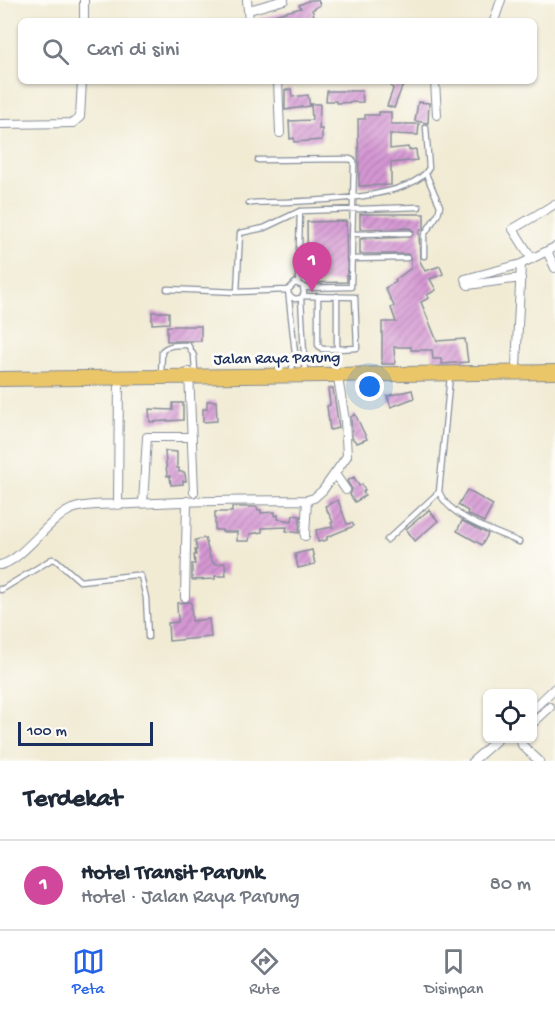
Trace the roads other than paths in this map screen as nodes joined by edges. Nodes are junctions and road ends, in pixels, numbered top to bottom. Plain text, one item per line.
1 (84, 0) edge
2 (247, 0) edge
3 (284, 0) edge
4 (501, 0) edge
5 (249, 10) junction
6 (84, 18) edge
7 (249, 18) edge
8 (495, 18) edge
9 (82, 84) edge
10 (279, 84) edge
11 (435, 84) edge
12 (437, 115) dead end
13 (0, 124) edge
14 (426, 127) dead end
15 (279, 132) dead end
16 (258, 160) dead end
17 (426, 174) junction
18 (352, 197) junction
19 (249, 203) dead end
20 (555, 204) edge
21 (419, 207) dead end
22 (352, 209) junction
23 (300, 210) junction
24 (410, 233) dead end
25 (352, 234) junction
26 (551, 249) edge
27 (424, 256) dead end
28 (407, 258) dead end
29 (351, 259) junction
30 (532, 259) junction
31 (521, 264) junction
32 (555, 268) edge
33 (521, 278) junction
34 (298, 283) junction
35 (304, 288) junction
36 (167, 289) dead end
37 (237, 292) junction
38 (289, 293) junction
39 (318, 296) junction
40 (337, 296) junction
41 (302, 297) junction
42 (337, 349) junction
43 (516, 367) junction
44 (555, 367) edge
45 (0, 372) edge
46 (555, 372) edge
47 (191, 373) junction
48 (298, 373) junction
49 (337, 373) junction
50 (161, 374) junction
51 (450, 374) junction
52 (119, 378) junction
53 (0, 379) edge
54 (192, 437) junction
55 (335, 474) junction
56 (346, 490) dead end
57 (194, 492) dead end
58 (439, 492) junction
59 (307, 500) junction
60 (187, 501) junction
61 (143, 503) junction
62 (118, 505) junction
63 (305, 536) dead end
64 (387, 540) dead end
65 (519, 542) dead end
66 (0, 565) edge
67 (0, 590) edge
68 (185, 597) dead end
69 (148, 637) dead end
70 (555, 688) edge
71 (549, 696) junction
72 (537, 706) edge
73 (553, 710) edge
74 (537, 721) edge
75 (493, 743) edge
76 (521, 743) edge
77 (473, 761) edge
78 (538, 761) edge

1 - 6 street
2 - 5 street
3 - 5 street
4 - 8 street
5 - 7 street
9 - 13 street
10 - 15 street
11 - 12 street
14 - 17 lane
16 - 18 lane
17 - 18 lane
17 - 27 lane
18 - 19 lane
18 - 22 lane
20 - 30 street
21 - 22 lane
22 - 23 lane
22 - 25 lane
23 - 34 lane
23 - 37 lane
24 - 25 lane
25 - 29 lane
26 - 30 street
26 - 32 street
28 - 29 lane
29 - 35 lane
30 - 31 street
31 - 33 street
31 - 33 street
33 - 43 street
34 - 35 lane
34 - 38 lane
35 - 41 lane
36 - 37 lane
37 - 38 lane
38 - 41 lane
38 - 48 lane
39 - 40 lane
39 - 41 lane
39 - 42 lane
40 - 42 lane
40 - 42 lane
41 - 48 lane
43 - 44 highway, Jalan Raya Parung
43 - 49 highway, Jalan Raya Parung
45 - 50 highway, Jalan Raya Parung
46 - 51 highway, Jalan Raya Parung
47 - 48 highway, Jalan Raya Parung
47 - 50 highway, Jalan Raya Parung
47 - 50 lane
47 - 54 street
48 - 49 highway, Jalan Raya Parung
49 - 51 highway, Jalan Raya Parung
49 - 55 street
50 - 52 highway, Jalan Raya Parung
51 - 58 lane
52 - 53 highway, Jalan Raya Parung
52 - 62 street
54 - 57 street
54 - 61 street
55 - 56 street
55 - 59 street
58 - 64 lane
58 - 65 lane
59 - 60 street
59 - 63 street
60 - 61 street
60 - 68 street
61 - 62 street
62 - 66 street
67 - 69 lane
70 - 71 street
71 - 72 street
71 - 73 street
73 - 74 street
75 - 77 street
76 - 78 street

